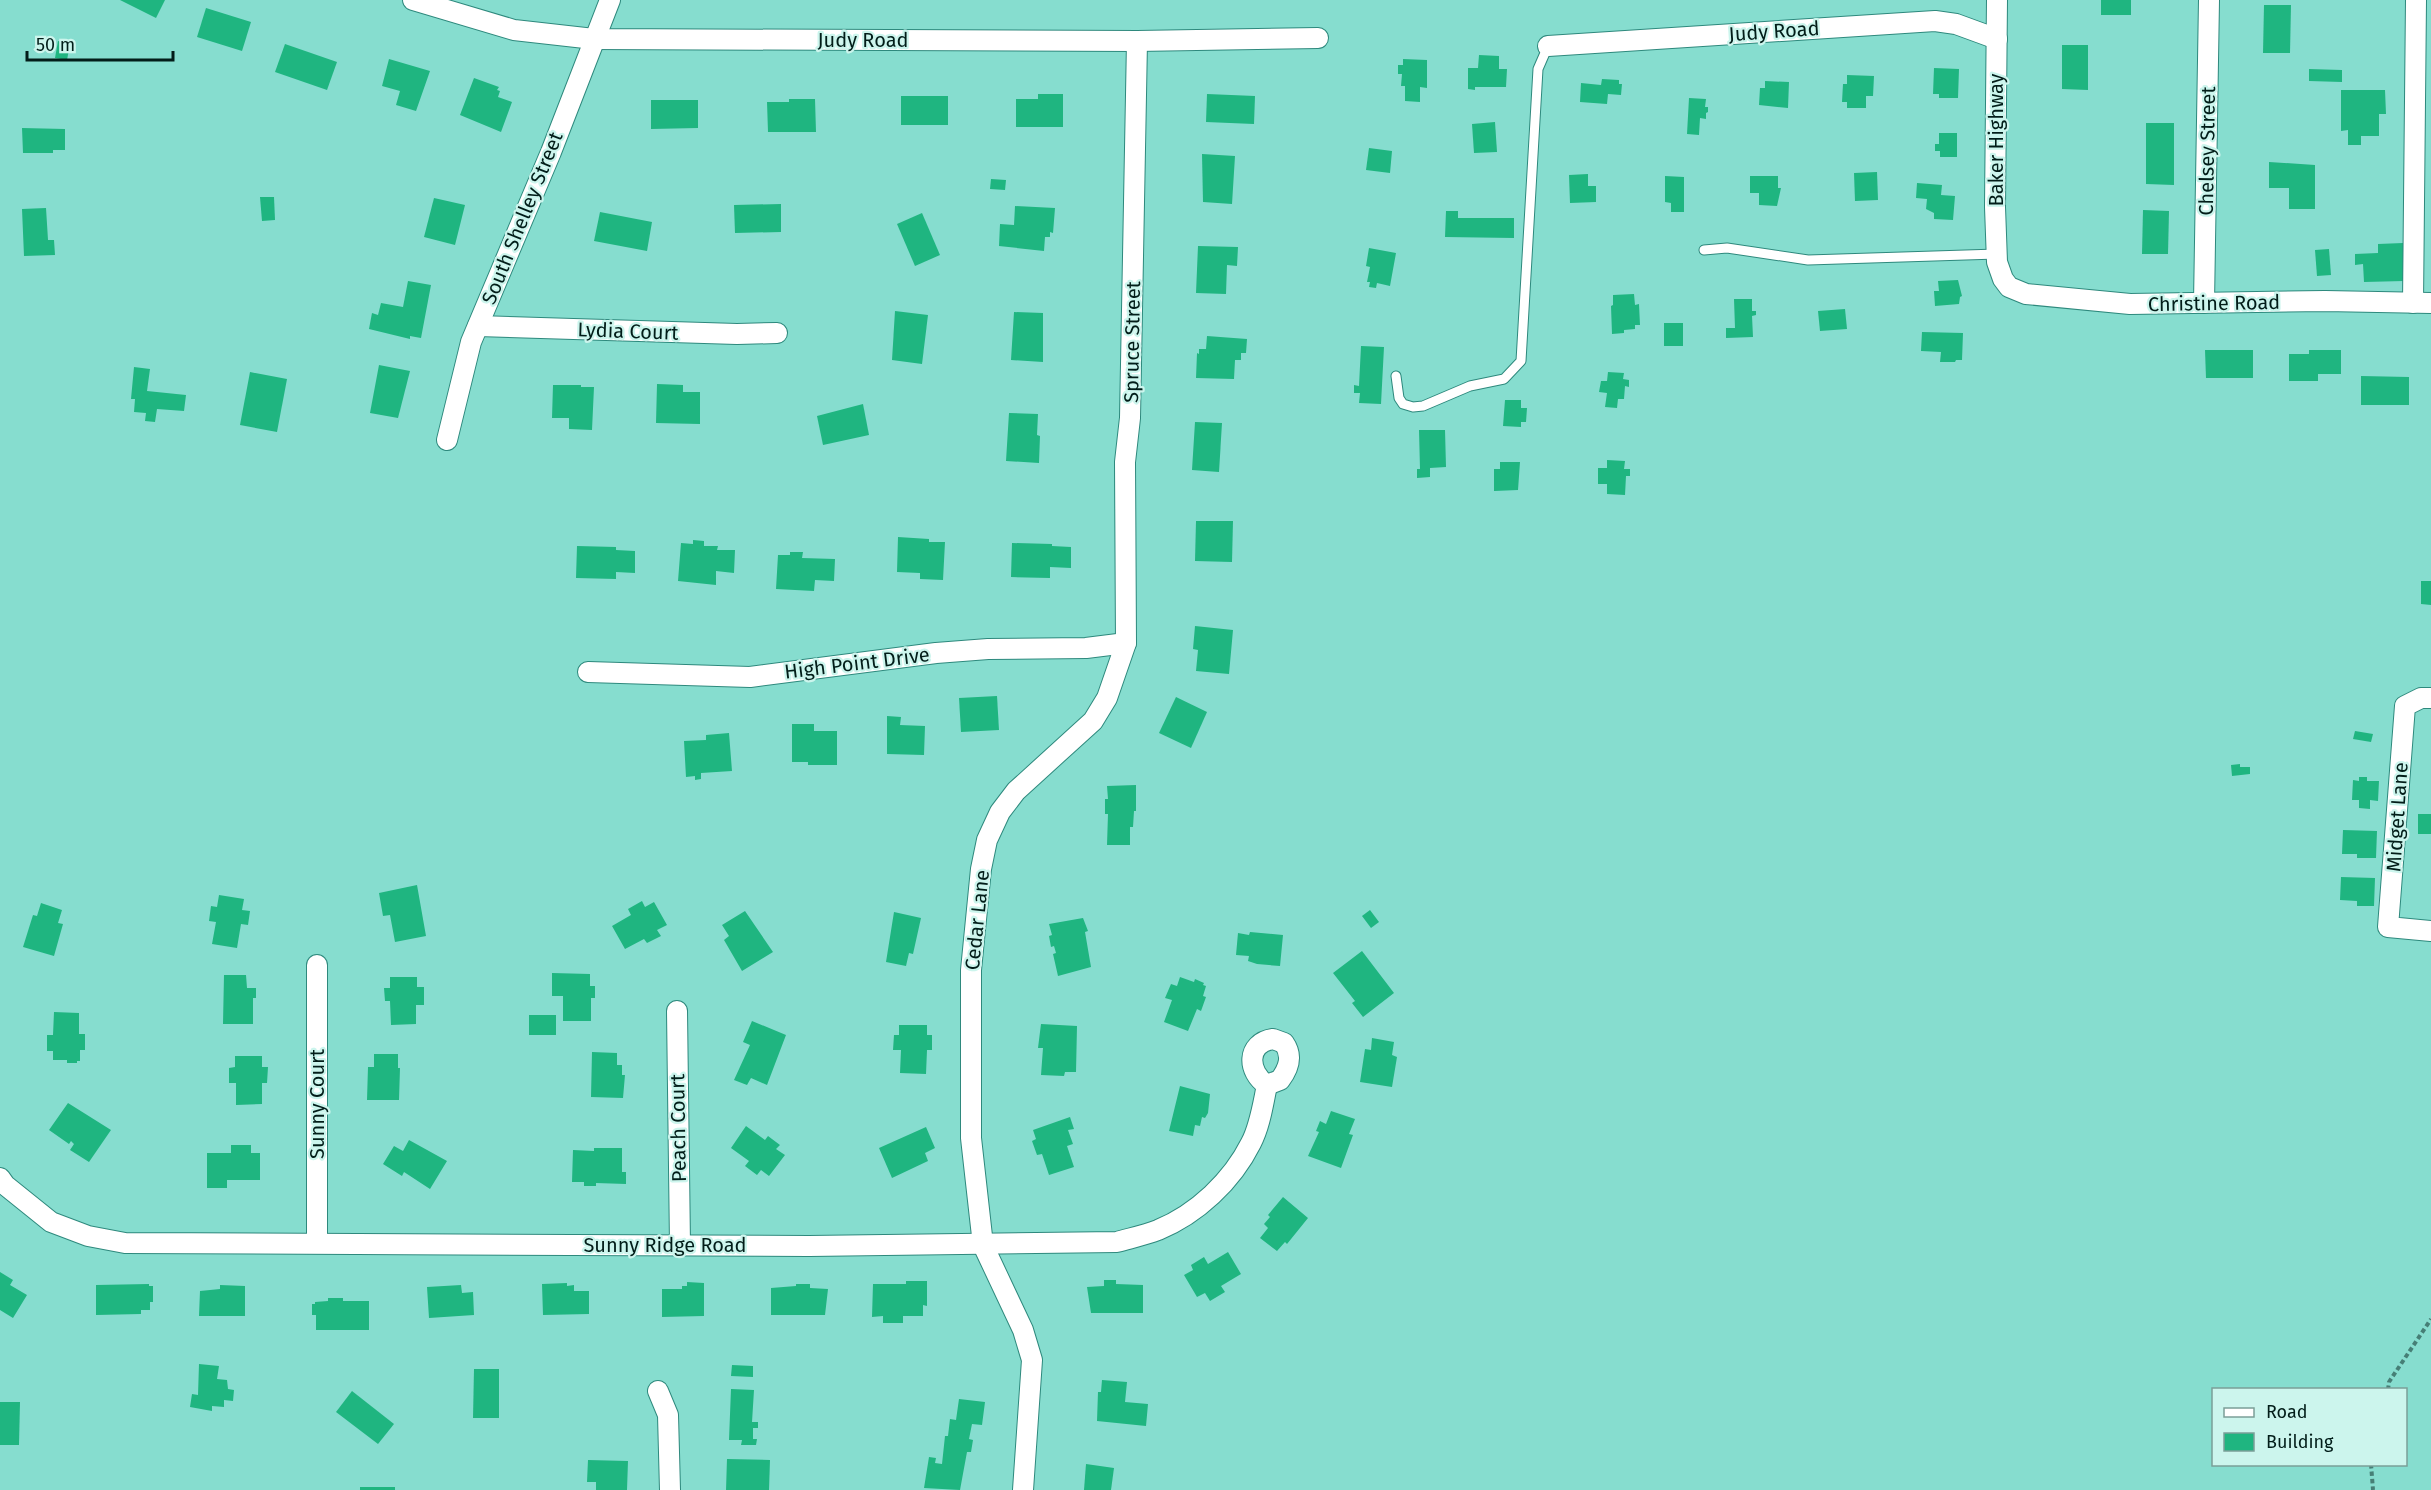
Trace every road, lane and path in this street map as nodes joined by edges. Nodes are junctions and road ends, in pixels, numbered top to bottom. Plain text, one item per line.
1 (413, 0) edge
2 (610, 0) edge
3 (1997, 0) edge
4 (2209, 0) edge
5 (2416, 0) edge
6 (1318, 38) dead end
7 (594, 39) junction
8 (1997, 39) junction
9 (1137, 41) junction
10 (1548, 46) joint
11 (1704, 250) dead end
12 (1997, 254) junction
13 (2003, 279) joint
14 (2204, 303) junction
15 (2422, 303) edge
16 (478, 326) junction
17 (777, 333) dead end
18 (1396, 376) dead end
19 (447, 440) dead end
20 (1126, 644) junction
21 (588, 672) dead end
22 (2431, 698) edge
23 (2431, 930) edge
24 (317, 965) dead end
25 (677, 1011) dead end
26 (1267, 1085) dead end
27 (0, 1178) edge
28 (317, 1243) junction
29 (680, 1245) junction
30 (983, 1245) junction
31 (2431, 1318) edge
32 (2388, 1388) edge
33 (658, 1391) dead end
34 (2371, 1466) edge
35 (670, 1490) edge
36 (1023, 1490) edge
37 (2373, 1490) edge

1 - 7 street, Judy Road
2 - 7 street, South Shelley Street
3 - 8 street, Baker Highway
4 - 14 street, Chelsey Street
5 - 15 street
6 - 9 street, Judy Road
7 - 9 street, Judy Road
7 - 16 street, South Shelley Street
8 - 10 street, Judy Road
8 - 12 street, Baker Highway
9 - 20 street, Spruce Street
10 - 18 lane
11 - 12 lane
12 - 13 street, Baker Highway
13 - 14 street, Christine Road
14 - 15 street, Christine Road
16 - 17 street, Lydia Court
16 - 19 street, South Shelley Street
20 - 21 street, High Point Drive
20 - 30 street, Cedar Lane
22 - 23 street, Midget Lane
24 - 28 street, Sunny Court
25 - 29 street, Peach Court
26 - 30 street, Sunny Ridge Road
27 - 28 street, Sunny Ridge Road
28 - 29 street, Sunny Ridge Road
29 - 30 street, Sunny Ridge Road
30 - 36 street
31 - 32 path
33 - 35 street
34 - 37 path

